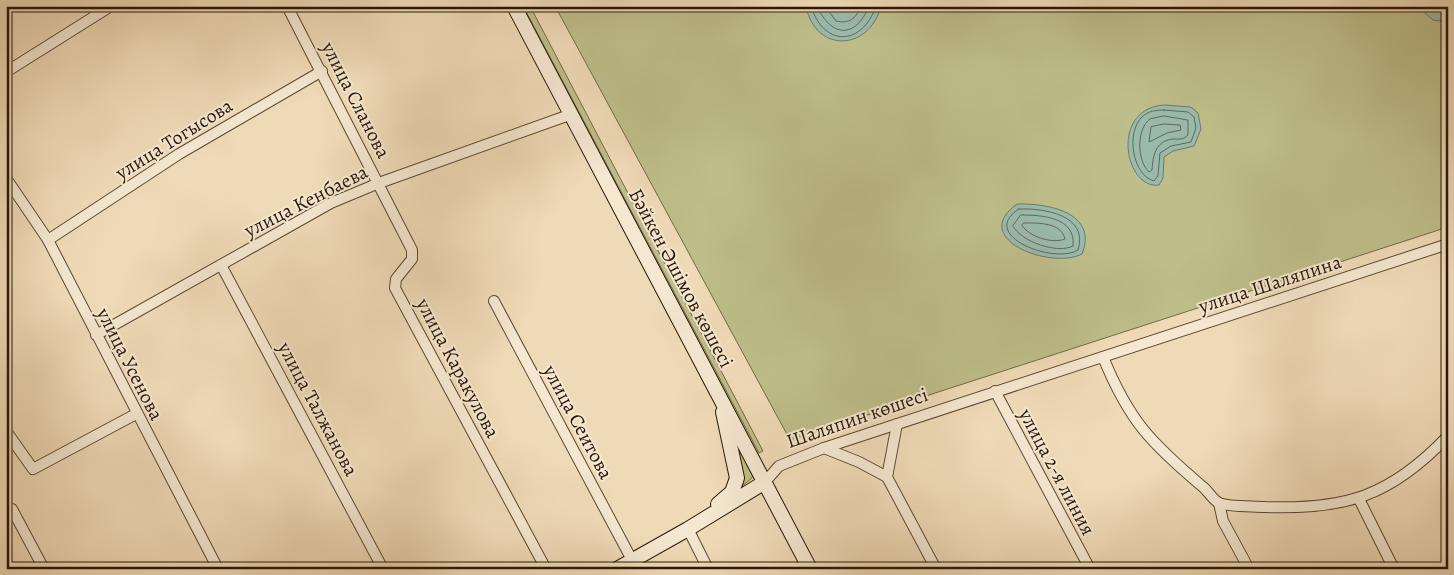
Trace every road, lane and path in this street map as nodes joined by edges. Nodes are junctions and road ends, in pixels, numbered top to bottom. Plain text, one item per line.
1 (111, 6) edge
2 (287, 6) edge
3 (514, 6) edge
4 (322, 71) junction
5 (6, 72) edge
6 (572, 114) junction
7 (6, 178) edge
8 (379, 183) junction
9 (48, 240) junction
10 (1448, 244) edge
11 (221, 265) junction
12 (494, 301) dead end
13 (96, 335) junction
14 (1103, 357) junction
15 (718, 392) junction
16 (994, 392) junction
17 (136, 414) junction
18 (897, 424) junction
19 (6, 431) edge
20 (1448, 436) edge
21 (824, 448) junction
22 (887, 477) junction
23 (765, 482) junction
24 (1359, 499) junction
25 (1219, 503) junction
26 (12, 510) dead end
27 (688, 529) junction
28 (632, 560) junction
29 (44, 569) edge
30 (218, 569) edge
31 (383, 569) edge
32 (546, 569) edge
33 (617, 569) edge
34 (708, 569) edge
35 (810, 569) edge
36 (936, 569) edge
37 (1090, 569) edge
38 (1249, 569) edge
39 (1394, 569) edge

1 - 5 street
2 - 4 street, улица Сланова
3 - 6 main road, Бәйкен Әшімов көшесі
4 - 8 street, улица Сланова
4 - 9 street, улица Тогысова
6 - 8 street, улица Кенбаева
6 - 15 main road, Бәйкен Әшімов көшесі
7 - 9 street, улица Усенова
8 - 11 street, улица Кенбаева
8 - 32 street, улица Каракулова
9 - 13 street, улица Усенова
10 - 14 street, улица Шаляпина
11 - 13 street, улица Кенбаева
11 - 31 street, улица Талжанова
12 - 28 street, улица Сеитова
13 - 17 street, улица Усенова
14 - 16 street, Шаляпин көшесі
14 - 25 street
15 - 23 main road, Бәйкен Әшімов көшесі
15 - 27 main road
16 - 18 street, Шаляпин көшесі
16 - 37 street, улица 2-я линия
17 - 19 street
17 - 30 street, улица Усенова
18 - 21 street, Шаляпин көшесі
18 - 22 street
20 - 24 street
21 - 22 street
21 - 23 street, Шаляпин көшесі
22 - 36 street
23 - 27 main road, Шаляпин көшесі
23 - 35 main road, Бәйкен Әшімов көшесі
24 - 25 street
24 - 39 street
25 - 38 street
26 - 29 street
27 - 28 main road, Шаляпин көшесі
27 - 34 street
28 - 33 main road, Шаляпин көшесі

